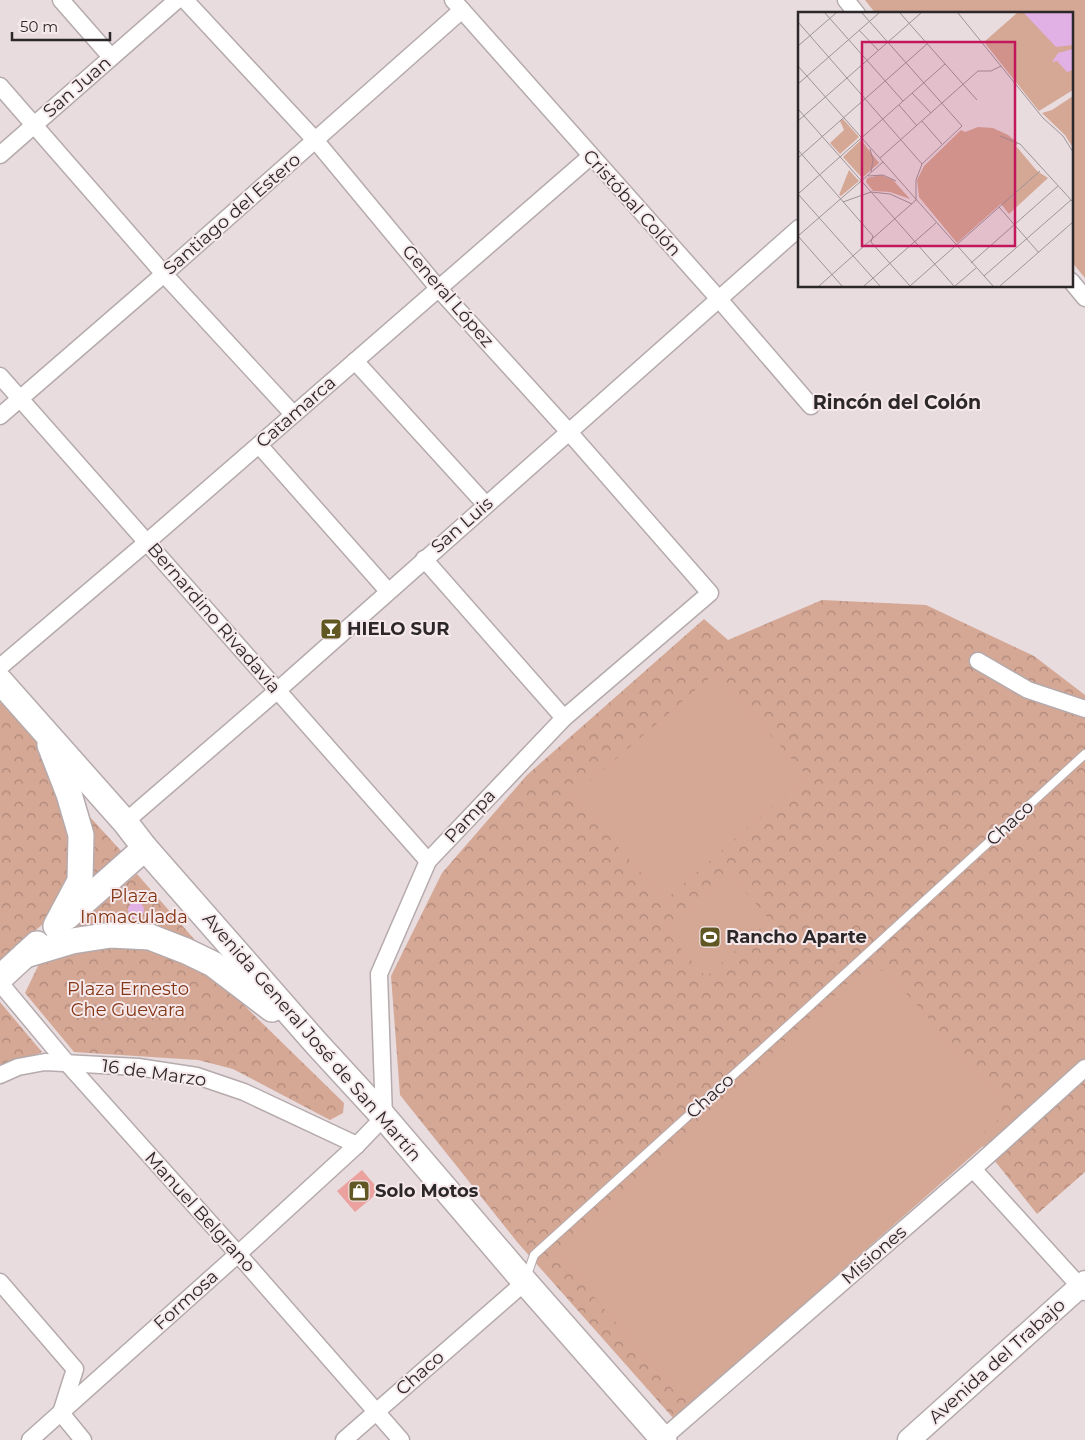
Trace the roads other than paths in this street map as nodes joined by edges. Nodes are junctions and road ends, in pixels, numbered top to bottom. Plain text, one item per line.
1 (60, 0) edge
2 (177, 0) edge
3 (185, 0) edge
4 (846, 0) edge
5 (457, 5) edge
6 (855, 12) edge
7 (112, 57) junction
8 (0, 86) edge
9 (34, 125) junction
10 (316, 141) junction
11 (0, 155) edge
12 (591, 156) junction
13 (798, 229) edge
14 (164, 274) junction
15 (1072, 282) edge
16 (438, 288) junction
17 (718, 298) junction
18 (1085, 298) edge
19 (355, 361) junction
20 (0, 376) edge
21 (21, 399) junction
22 (811, 406) dead end
23 (293, 414) junction
24 (0, 416) edge
25 (569, 432) junction
26 (259, 444) junction
27 (486, 505) junction
28 (147, 542) junction
29 (424, 559) junction
30 (388, 591) junction
31 (710, 593) joint
32 (978, 662) dead end
33 (0, 667) edge
34 (0, 681) edge
35 (278, 690) junction
36 (1084, 709) edge
37 (564, 718) junction
38 (44, 729) junction
39 (1085, 754) edge
40 (125, 822) junction
41 (145, 848) junction
42 (428, 861) junction
43 (56, 926) junction
44 (25, 955) junction
45 (0, 978) edge
46 (0, 983) edge
47 (316, 1043) junction
48 (66, 1062) junction
49 (1085, 1068) edge
50 (0, 1075) edge
51 (384, 1117) junction
52 (357, 1146) junction
53 (973, 1169) junction
54 (238, 1254) junction
55 (0, 1282) edge
56 (524, 1282) junction
57 (1083, 1287) edge
58 (376, 1411) junction
59 (61, 1413) junction
60 (30, 1440) edge
61 (84, 1440) edge
62 (344, 1440) edge
63 (400, 1440) edge
64 (662, 1440) edge
65 (909, 1440) edge

1 - 7 street
2 - 7 street, San Juan
3 - 10 street, General López
4 - 6 street
5 - 10 street, Santiago del Estero
5 - 12 street, Cristóbal Colón
7 - 9 street, San Juan
8 - 9 street
9 - 11 street, San Juan
9 - 14 street
10 - 14 street, Santiago del Estero
10 - 16 street, General López
12 - 16 street, Catamarca
12 - 17 street, Cristóbal Colón
13 - 17 street, San Luis
14 - 21 street, Santiago del Estero
14 - 23 street
15 - 18 street
16 - 19 street, Catamarca
16 - 25 street, General López
17 - 22 street, Cristóbal Colón
17 - 25 street, San Luis
19 - 23 street, Catamarca
19 - 27 street
20 - 21 street, Bernardino Rivadavia
21 - 24 street, Santiago del Estero
21 - 28 street, Bernardino Rivadavia
23 - 26 street, Catamarca
25 - 27 street, San Luis
25 - 31 street, General López
26 - 28 street, Catamarca
26 - 30 street
27 - 29 street, San Luis
28 - 33 street, Catamarca
28 - 35 street, Bernardino Rivadavia
29 - 30 street, San Luis
29 - 37 street
30 - 35 street, San Luis
31 - 37 street, Pampa
32 - 36 street
34 - 38 main road, Avenida General José de San Martín
35 - 40 street, San Luis
35 - 42 street, Bernardino Rivadavia
37 - 42 street, Pampa
38 - 40 main road, Avenida General José de San Martín
38 - 43 main road
39 - 56 lane, Chaco
40 - 41 main road, Avenida General José de San Martín
41 - 43 main road
41 - 47 main road, Avenida General José de San Martín
42 - 51 street, Pampa
43 - 44 main road
44 - 45 main road
44 - 47 main road
46 - 48 street, Manuel Belgrano
47 - 51 main road, Avenida General José de San Martín
48 - 50 street, 16 de Marzo
48 - 52 street, 16 de Marzo
48 - 54 street, Manuel Belgrano
49 - 53 street, Misiones
51 - 52 street, Formosa
51 - 56 main road, Avenida General José de San Martín
52 - 54 street, Formosa
53 - 57 street
53 - 64 street, Misiones
54 - 58 street, Manuel Belgrano
54 - 59 street, Formosa
55 - 59 street
56 - 58 street, Chaco
56 - 64 main road, Avenida General José de San Martín
57 - 65 main road, Avenida del Trabajo
58 - 62 street, Chaco
58 - 63 street, Manuel Belgrano
59 - 60 street, Formosa
59 - 61 street

